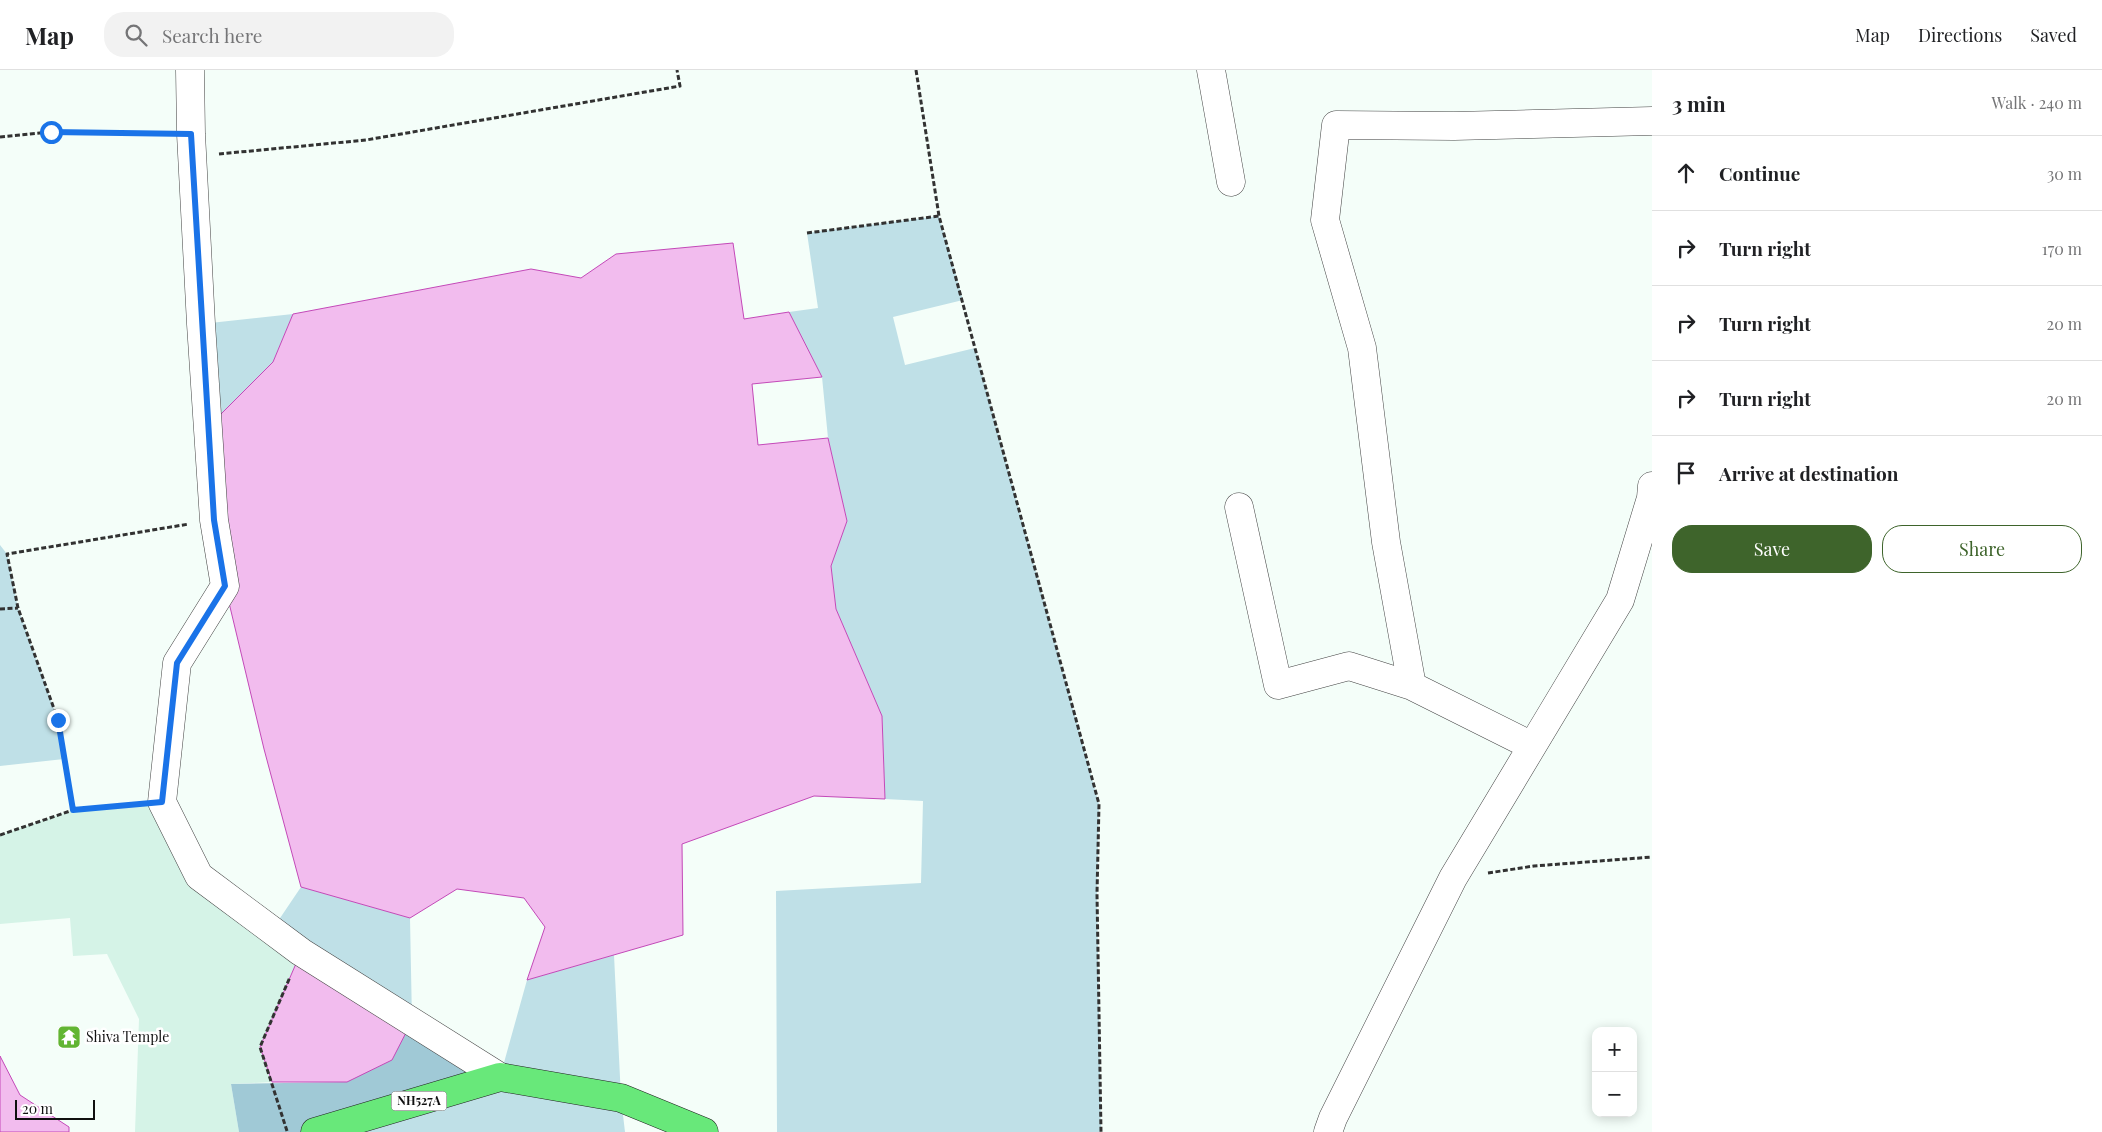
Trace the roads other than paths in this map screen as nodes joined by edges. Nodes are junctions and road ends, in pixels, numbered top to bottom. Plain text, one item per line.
1 (190, 70) edge
2 (1211, 70) edge
3 (1652, 121) edge
4 (1231, 182) dead end
5 (1652, 486) edge
6 (1239, 507) dead end
7 (1412, 686) junction
8 (1532, 746) junction
9 (500, 1077) junction
10 (316, 1132) edge
11 (704, 1132) edge
12 (1328, 1132) edge

1 - 9 street
2 - 4 street
3 - 7 street
5 - 8 street
6 - 7 street
7 - 8 street
8 - 12 street
9 - 10 highway, NH527A
9 - 11 highway, NH527A

